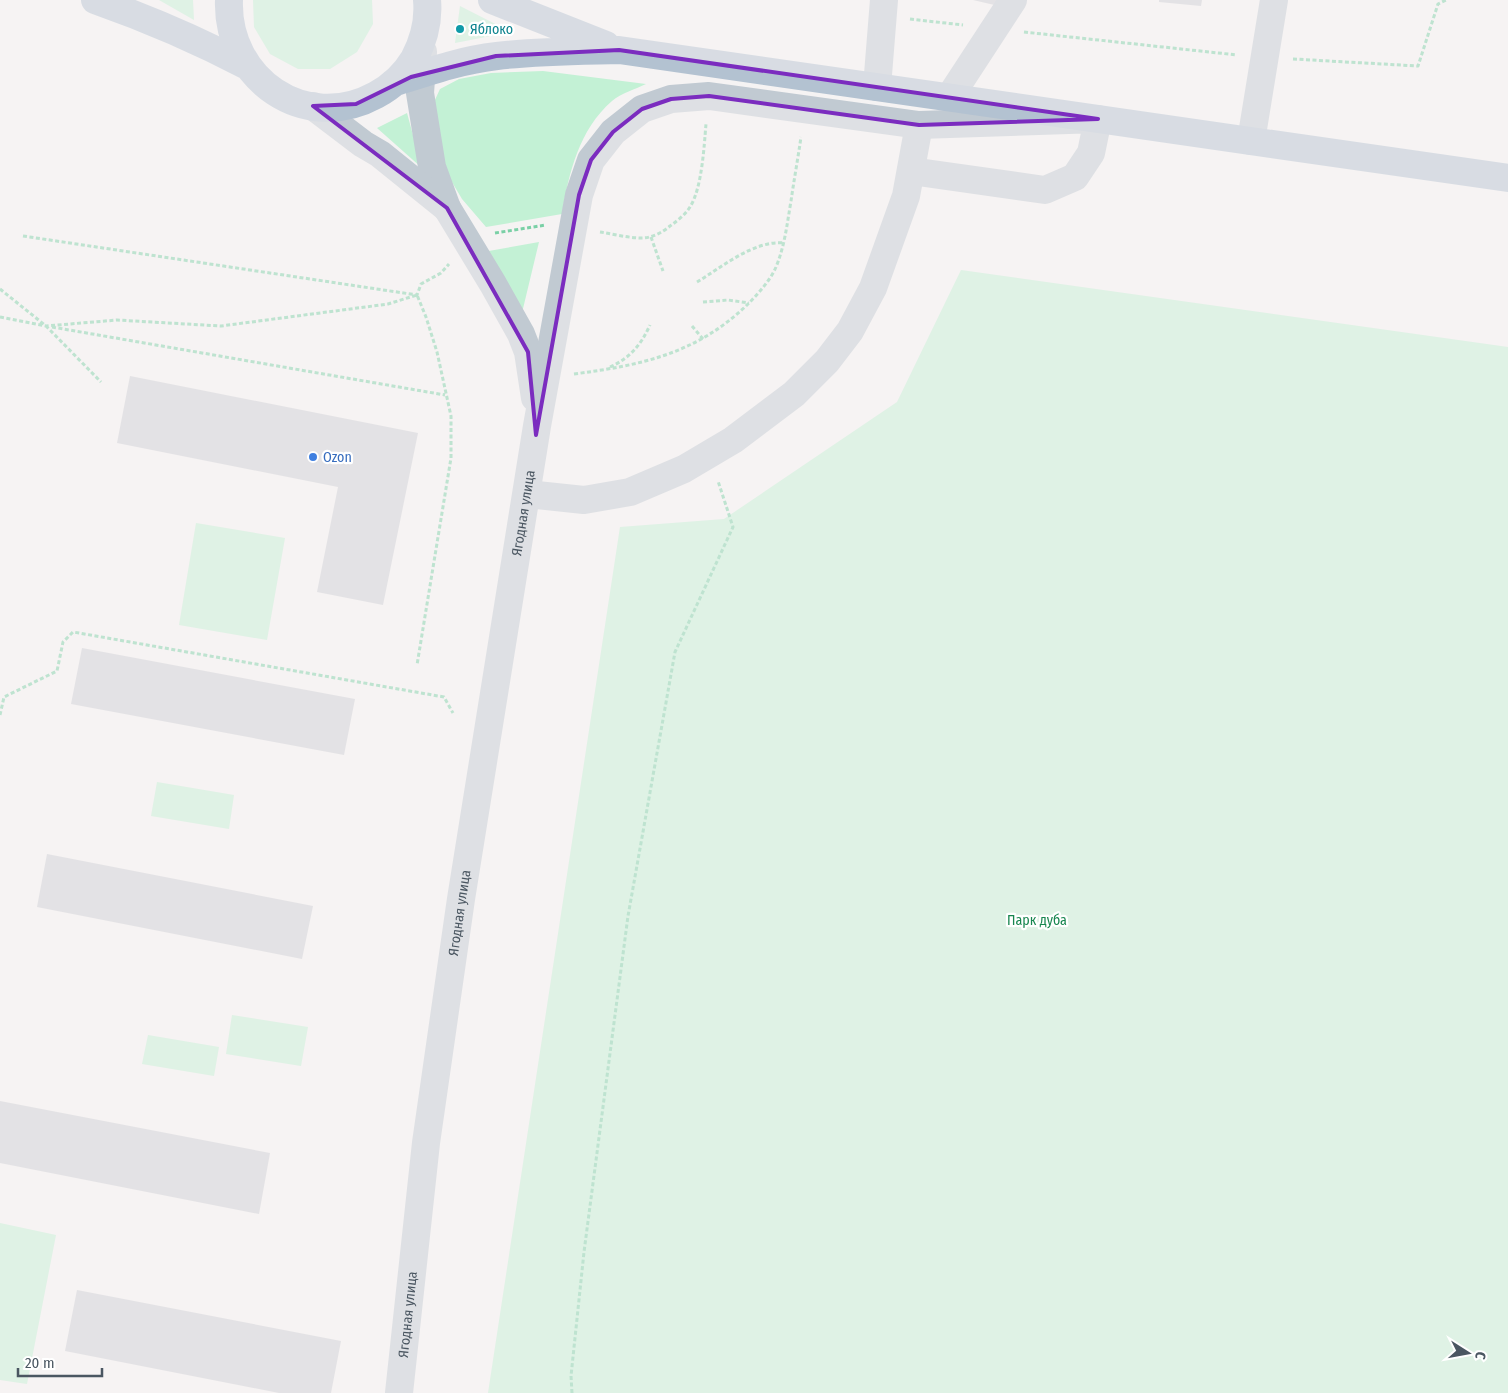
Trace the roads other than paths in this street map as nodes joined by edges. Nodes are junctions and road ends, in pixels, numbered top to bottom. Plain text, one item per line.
1 (95, 0) edge
2 (229, 0) edge
3 (427, 0) edge
4 (492, 0) edge
5 (1013, 0) edge
6 (1274, 0) edge
7 (883, 8) edge
8 (423, 40) junction
9 (619, 50) junction
10 (247, 66) junction
11 (423, 74) junction
12 (393, 83) junction
13 (877, 87) junction
14 (949, 98) junction
15 (313, 106) junction
16 (1098, 119) junction
17 (919, 125) junction
18 (1251, 141) junction
19 (911, 171) junction
20 (1508, 178) edge
21 (447, 208) junction
22 (536, 435) junction
23 (527, 494) junction
24 (399, 1393) edge

1 - 10 main road
2 - 10 main road
3 - 8 main road
4 - 9 main road
5 - 14 street
6 - 18 street
7 - 13 street
8 - 11 street
8 - 12 main road
9 - 11 main road
9 - 13 main road
10 - 15 main road
11 - 12 main road
11 - 21 street
12 - 15 main road
13 - 14 main road
14 - 16 main road
15 - 21 street
16 - 17 street
16 - 18 main road
16 - 19 street
17 - 19 street
17 - 22 street
18 - 20 main road
19 - 23 street
21 - 22 street
22 - 23 street, Ягодная улица
23 - 24 street, Ягодная улица

